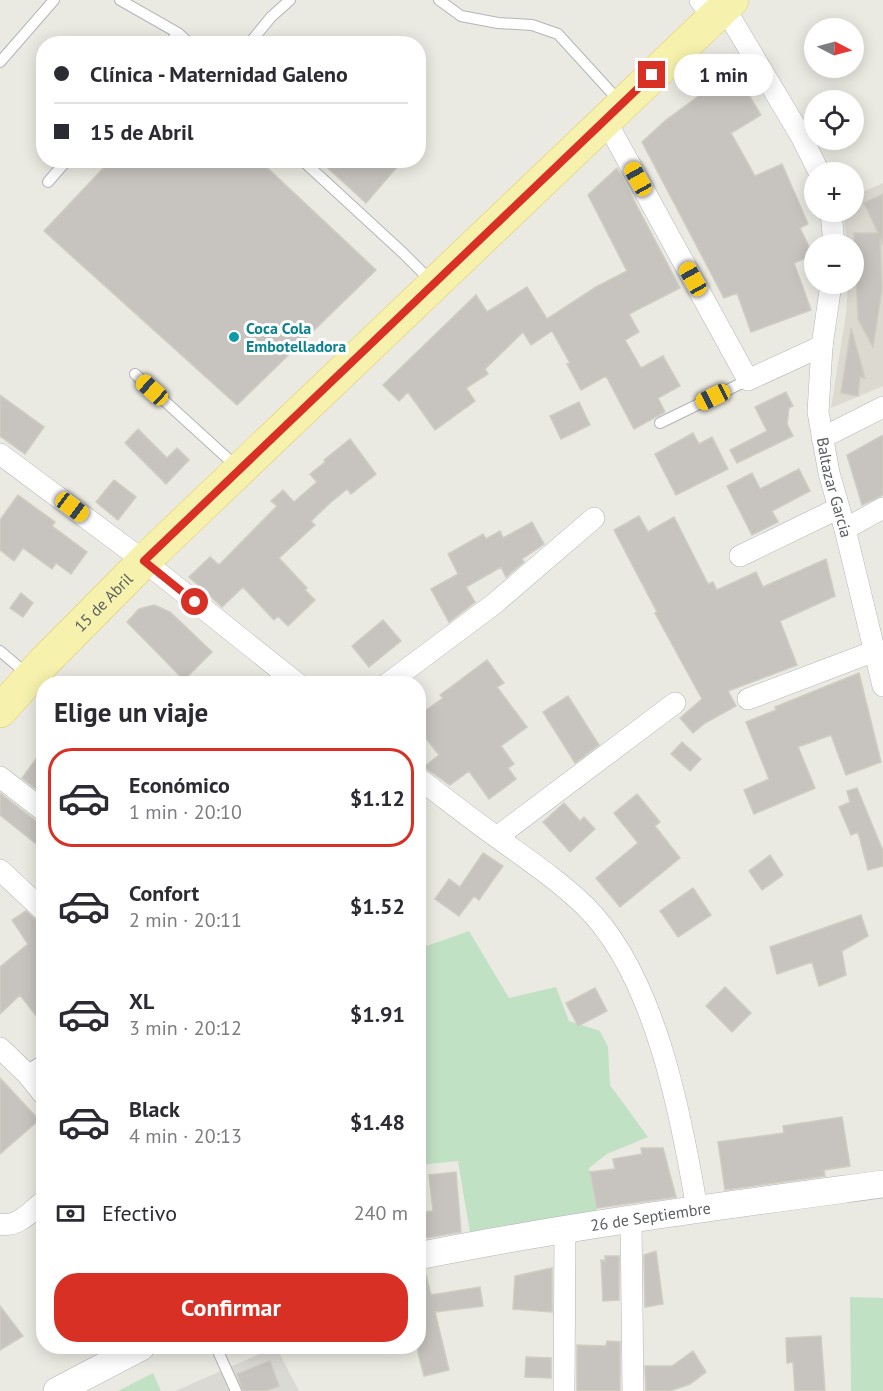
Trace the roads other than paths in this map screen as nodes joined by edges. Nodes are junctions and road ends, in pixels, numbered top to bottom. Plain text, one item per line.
1 (54, 0) edge
2 (120, 0) edge
3 (290, 0) edge
4 (439, 0) edge
5 (717, 6) edge
6 (178, 33) junction
7 (176, 36) edge
8 (181, 36) edge
9 (256, 36) edge
10 (0, 62) edge
11 (613, 111) junction
12 (814, 162) edge
13 (60, 168) edge
14 (311, 168) edge
15 (48, 182) dead end
16 (434, 285) junction
17 (830, 294) edge
18 (822, 346) junction
19 (135, 374) dead end
20 (748, 380) junction
21 (883, 407) edge
22 (660, 423) dead end
23 (822, 438) junction
24 (0, 454) edge
25 (241, 471) junction
26 (839, 508) junction
27 (883, 508) edge
28 (594, 518) dead end
29 (845, 530) junction
30 (740, 556) dead end
31 (144, 561) junction
32 (0, 651) edge
33 (875, 651) junction
34 (288, 676) edge
35 (398, 676) edge
36 (30, 677) junction
37 (883, 686) edge
38 (748, 699) dead end
39 (675, 703) dead end
40 (0, 711) edge
41 (0, 777) edge
42 (426, 784) edge
43 (36, 805) edge
44 (497, 837) junction
45 (0, 870) edge
46 (36, 904) edge
47 (0, 1048) edge
48 (35, 1069) edge
49 (883, 1184) edge
50 (36, 1207) edge
51 (697, 1209) junction
52 (631, 1220) junction
53 (0, 1224) edge
54 (565, 1231) junction
55 (426, 1254) edge
56 (128, 1354) edge
57 (219, 1354) edge
58 (57, 1391) edge
59 (236, 1391) edge
60 (564, 1391) edge
61 (633, 1391) edge

1 - 10 lane
2 - 6 lane
3 - 9 lane
4 - 11 lane
5 - 11 main road, 15 de Abril
5 - 12 street
6 - 7 lane
6 - 8 lane
11 - 16 main road, 15 de Abril
11 - 20 street
13 - 15 lane
14 - 16 lane
16 - 25 main road, 15 de Abril
17 - 18 street, Baltazar Garcia
18 - 20 street
18 - 23 street, Baltazar Garcia
19 - 25 lane
20 - 22 lane
21 - 23 street
23 - 26 street, Baltazar Garcia
24 - 31 street
25 - 31 main road, 15 de Abril
26 - 29 street, Baltazar Garcia
26 - 30 street
27 - 29 street
28 - 35 street
29 - 33 street, Baltazar Garcia
31 - 34 street
31 - 36 main road, 15 de Abril
32 - 36 lane
33 - 37 street, Baltazar Garcia
33 - 38 street
36 - 40 main road, 15 de Abril
39 - 44 street
41 - 43 street
42 - 44 street
44 - 51 street
45 - 46 street
47 - 48 street
49 - 51 street, 26 de Septiembre
50 - 53 street
51 - 52 street, 26 de Septiembre
52 - 54 street, 26 de Septiembre
52 - 61 street
54 - 55 street, 26 de Septiembre
54 - 60 street
56 - 58 street
57 - 59 lane

